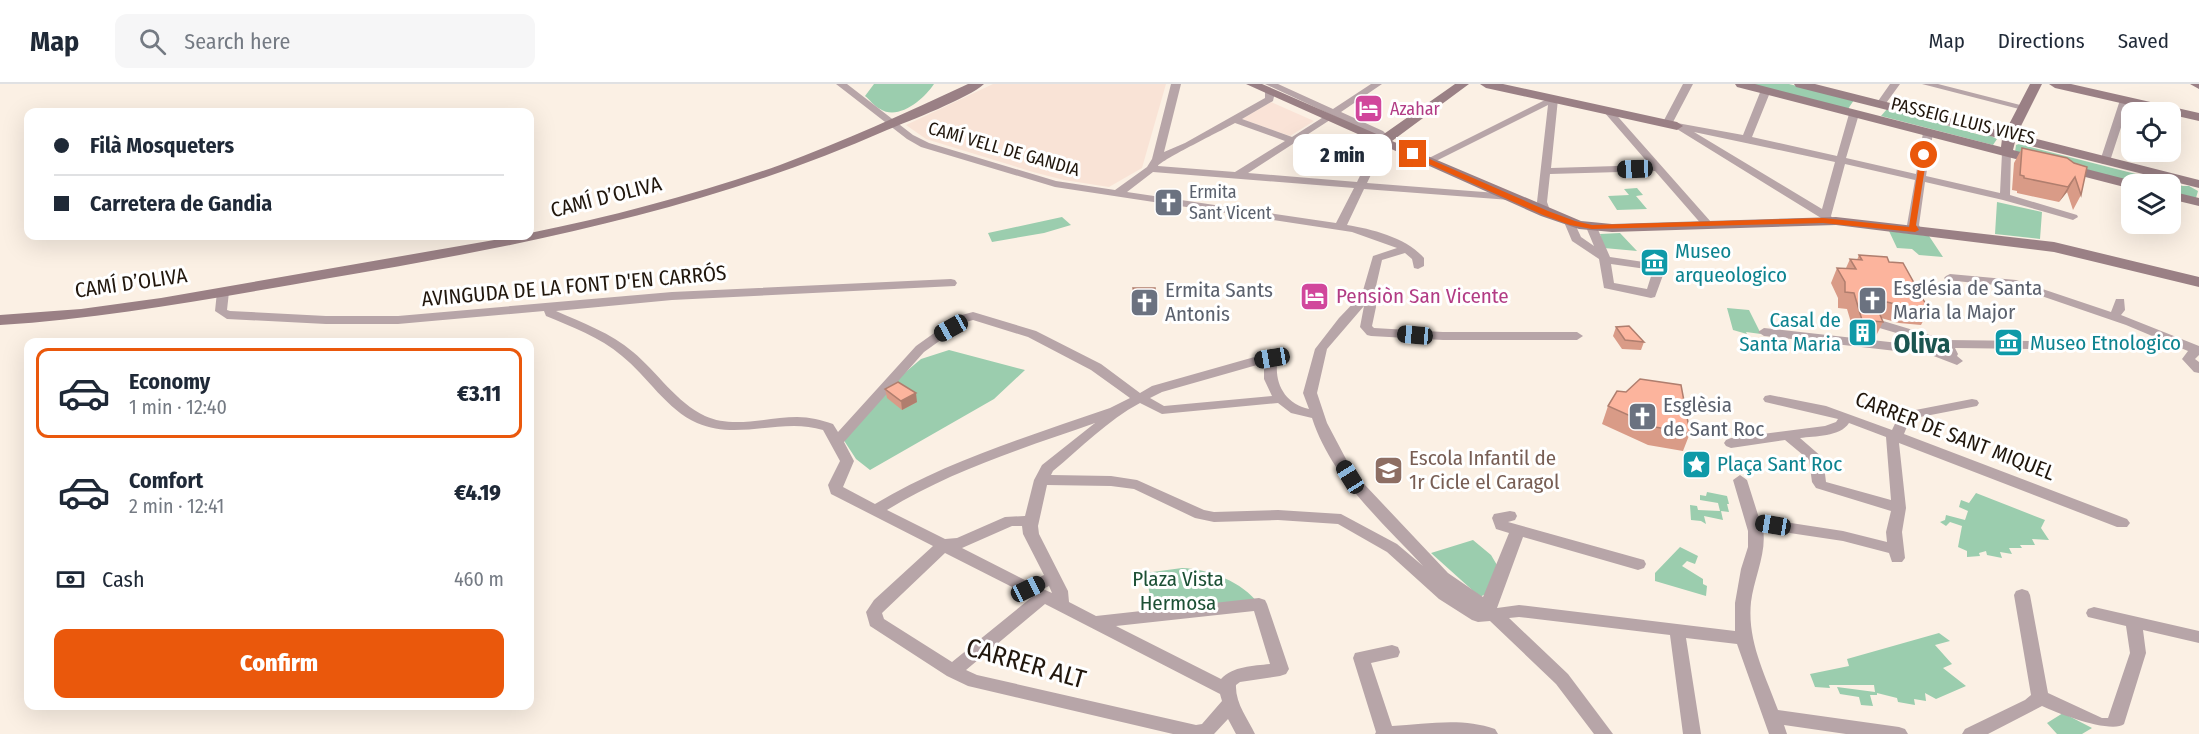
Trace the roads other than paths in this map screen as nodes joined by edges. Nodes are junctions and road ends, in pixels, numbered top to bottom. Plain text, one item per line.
1 (841, 84) edge
2 (978, 84) edge
3 (1176, 84) edge
4 (1252, 84) edge
5 (1377, 84) edge
6 (1463, 84) edge
7 (1486, 84) edge
8 (1688, 84) edge
9 (1741, 84) edge
10 (1800, 84) edge
11 (1895, 84) edge
12 (1927, 84) edge
13 (2036, 84) edge
14 (2055, 84) edge
15 (1279, 87) edge
16 (1766, 90) junction
17 (1553, 99) junction
18 (1864, 100) junction
19 (2125, 100) junction
20 (1881, 104) junction
21 (2023, 107) junction
22 (1534, 109) junction
23 (1610, 112) junction
24 (1552, 113) junction
25 (1854, 114) junction
26 (1331, 115) junction
27 (2199, 117) edge
28 (1872, 118) junction
29 (1233, 119) junction
30 (893, 124) junction
31 (1672, 125) junction
32 (1928, 133) junction
33 (2009, 137) junction
34 (1386, 139) junction
35 (1746, 139) junction
36 (1292, 140) junction
37 (2007, 153) junction
38 (1157, 159) junction
39 (1840, 160) junction
40 (1428, 161) junction
41 (2105, 161) junction
42 (1658, 168) junction
43 (1150, 169) junction
44 (1545, 171) junction
45 (1237, 176) junction
46 (1920, 178) junction
47 (2121, 182) edge
48 (2199, 184) edge
49 (1360, 186) junction
50 (1148, 190) junction
51 (1117, 194) junction
52 (1510, 197) junction
53 (2005, 197) junction
54 (2181, 198) edge
55 (2199, 202) edge
56 (1545, 213) junction
57 (2073, 217) dead end
58 (1827, 218) junction
59 (1707, 224) junction
60 (1340, 227) junction
61 (1572, 229) junction
62 (1915, 230) junction
63 (1593, 231) junction
64 (534, 237) edge
65 (518, 240) edge
66 (1407, 249) junction
67 (1603, 258) junction
68 (1418, 266) dead end
69 (1950, 278) dead end
70 (2199, 282) edge
71 (951, 283) dead end
72 (223, 292) junction
73 (1368, 296) junction
74 (2120, 302) dead end
75 (550, 306) junction
76 (2114, 316) junction
77 (0, 320) edge
78 (1922, 330) dead end
79 (1764, 332) dead end
80 (1577, 336) dead end
81 (1944, 344) junction
82 (2031, 345) dead end
83 (2198, 351) edge
84 (2199, 369) edge
85 (1138, 397) junction
86 (1279, 399) junction
87 (1770, 399) dead end
88 (1972, 403) dead end
89 (1115, 411) junction
90 (1316, 414) junction
91 (1846, 417) junction
92 (1895, 436) junction
93 (1790, 437) junction
94 (837, 441) junction
95 (1731, 443) dead end
96 (1041, 480) junction
97 (1740, 480) dead end
98 (1899, 508) junction
99 (876, 510) junction
100 (1030, 521) junction
101 (1754, 522) junction
102 (2122, 523) dead end
103 (944, 545) junction
104 (1638, 564) dead end
105 (1053, 577) junction
106 (1035, 593) junction
107 (2022, 595) dead end
108 (1061, 606) junction
109 (1490, 611) junction
110 (2094, 613) dead end
111 (2133, 621) junction
112 (1096, 622) junction
113 (1677, 630) junction
114 (2199, 637) edge
115 (1743, 638) junction
116 (1392, 652) dead end
117 (953, 671) junction
118 (1229, 697) junction
119 (2040, 697) junction
120 (1771, 716) junction
121 (1246, 734) edge
122 (1385, 734) edge
123 (1490, 734) edge
124 (1604, 734) edge
125 (1692, 734) edge
126 (1778, 734) edge
127 (1899, 734) edge
128 (1971, 734) edge

1 - 30 street, CAMÍ VELL DE GANDIA
2 - 30 street, CAMÍ D’OLIVA
3 - 38 street
4 - 15 street
5 - 26 street
6 - 34 street
7 - 17 street
8 - 31 street
9 - 16 street, PASSEIG LLUIS VIVES
10 - 18 street
11 - 20 street
12 - 21 street
13 - 21 street
14 - 19 street
15 - 26 street
15 - 29 street
16 - 25 street, PASSEIG LLUIS VIVES
16 - 35 street
17 - 22 street
17 - 23 street
17 - 24 street
18 - 20 street
18 - 25 street
19 - 27 street
19 - 41 street
20 - 28 street
20 - 33 street
21 - 33 street
22 - 24 street
22 - 40 street
23 - 31 street
23 - 42 street
24 - 44 street
25 - 28 street, PASSEIG LLUIS VIVES
25 - 39 street
26 - 34 street
26 - 36 street
28 - 32 street, PASSEIG LLUIS VIVES
29 - 36 street
29 - 38 street
30 - 51 street, CAMÍ VELL DE GANDIA
30 - 64 street, CAMÍ D’OLIVA
31 - 35 street
31 - 58 street
32 - 37 street, PASSEIG LLUIS VIVES
32 - 46 street
33 - 37 street
33 - 41 street
34 - 40 street
34 - 49 street
35 - 39 street
36 - 45 street
37 - 47 street, PASSEIG LLUIS VIVES
37 - 53 street
38 - 43 street
39 - 46 street
39 - 58 street
40 - 52 street
41 - 48 street
42 - 44 street
42 - 59 street
43 - 45 street
43 - 50 street
43 - 51 street
44 - 56 street
45 - 49 street
46 - 53 street
46 - 62 street
49 - 52 street
49 - 60 street
50 - 51 street, CAMÍ VELL DE GANDIA
50 - 60 street, CAMÍ VELL DE GANDIA
52 - 56 street
53 - 57 street
54 - 55 street
56 - 61 street
58 - 59 street
58 - 62 street
59 - 63 street
60 - 66 street, CAMÍ VELL DE GANDIA
61 - 63 street
61 - 67 street
62 - 70 street
63 - 67 street
65 - 72 street, CAMÍ D’OLIVA
66 - 68 street
66 - 73 street
67 - 67 street
69 - 76 street
71 - 75 street, AVINGUDA DE LA FONT D'EN CARRÓS
72 - 75 street, AVINGUDA DE LA FONT D'EN CARRÓS
72 - 77 street, CAMÍ D’OLIVA
73 - 80 street
73 - 90 street
74 - 76 street
75 - 94 street
76 - 83 street
78 - 81 street
79 - 81 street
81 - 82 street
83 - 84 street
85 - 86 street
85 - 86 street
85 - 89 street
85 - 94 street
86 - 90 street
87 - 91 street, CARRER DE SANT MIQUEL
88 - 92 street
89 - 96 street
89 - 99 street
90 - 109 street
91 - 92 street, CARRER DE SANT MIQUEL
91 - 93 street
92 - 98 street
92 - 102 street, CARRER DE SANT MIQUEL
93 - 95 street
93 - 98 street
94 - 99 street
96 - 100 street
96 - 109 street
97 - 101 street
98 - 101 street
99 - 103 street
100 - 103 street
100 - 105 street
101 - 115 street
103 - 106 street
103 - 117 street, CARRER ALT
104 - 109 street
105 - 106 street
105 - 108 street
106 - 108 street
106 - 117 street
107 - 119 street
108 - 112 street
109 - 113 street
109 - 124 street
110 - 111 street
111 - 114 street
111 - 119 street
112 - 118 street
112 - 118 street, CARRER ALT
113 - 115 street
113 - 125 street
115 - 120 street
116 - 122 street
117 - 118 street, CARRER ALT
118 - 121 street
119 - 128 street
120 - 126 street
120 - 127 street
122 - 123 street

